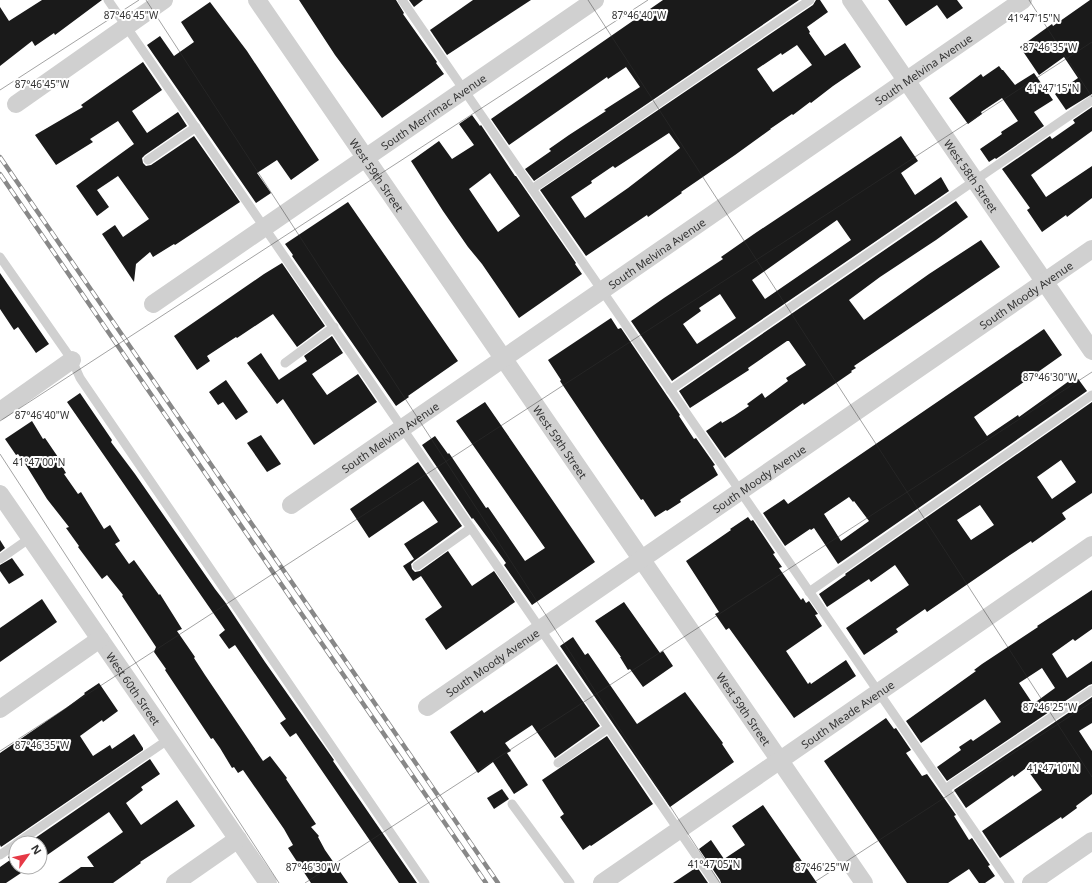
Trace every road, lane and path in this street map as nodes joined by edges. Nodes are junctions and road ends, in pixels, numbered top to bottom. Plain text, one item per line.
1 (108, 0) edge
2 (164, 0) edge
3 (257, 0) edge
4 (402, 0) edge
5 (595, 0) edge
6 (810, 0) edge
7 (851, 0) edge
8 (1022, 0) edge
9 (126, 26) junction
10 (906, 80) junction
11 (464, 90) junction
12 (1092, 100) edge
13 (16, 104) dead end
14 (196, 127) junction
15 (365, 158) junction
16 (148, 160) dead end
17 (975, 181) junction
18 (532, 189) junction
19 (265, 227) junction
20 (1092, 249) edge
21 (0, 257) edge
22 (1045, 282) junction
23 (602, 290) junction
24 (153, 304) dead end
25 (334, 327) junction
26 (1092, 350) edge
27 (503, 359) junction
28 (72, 360) junction
29 (285, 363) dead end
30 (670, 390) junction
31 (1092, 395) edge
32 (0, 412) edge
33 (403, 428) junction
34 (740, 492) junction
35 (0, 494) edge
36 (291, 505) dead end
37 (471, 528) junction
38 (30, 538) junction
39 (1092, 545) edge
40 (0, 559) edge
41 (641, 560) junction
42 (418, 566) dead end
43 (810, 592) junction
44 (541, 629) junction
45 (100, 639) junction
46 (1092, 690) edge
47 (878, 692) junction
48 (427, 707) dead end
49 (0, 708) edge
50 (608, 728) junction
51 (169, 739) junction
52 (779, 761) junction
53 (558, 763) dead end
54 (946, 789) junction
55 (512, 804) dead end
56 (678, 830) junction
57 (29, 835) edge
58 (238, 839) junction
59 (1092, 841) edge
60 (175, 883) edge
61 (268, 883) edge
62 (425, 883) edge
63 (570, 883) edge
64 (602, 883) edge
65 (715, 883) edge
66 (864, 883) edge
67 (1010, 883) edge
68 (1031, 883) edge

1 - 9 lane
2 - 9 street
3 - 15 street, West 59th Street
4 - 11 lane
5 - 11 street, South Merrimac Avenue
6 - 18 lane
7 - 10 street, West 58th Street
8 - 10 street, South Melvina Avenue
9 - 13 street
9 - 14 lane
10 - 17 street, West 58th Street
10 - 23 street, South Melvina Avenue
11 - 15 street, South Merrimac Avenue
11 - 18 lane
12 - 17 lane
14 - 16 lane
14 - 19 lane
15 - 19 street, South Merrimac Avenue
15 - 27 street, West 59th Street
17 - 22 street, West 58th Street
17 - 30 lane
18 - 23 lane
19 - 24 street, South Merrimac Avenue
19 - 25 lane
20 - 22 street, South Moody Avenue
21 - 28 lane
22 - 26 street, West 58th Street
22 - 34 street, South Moody Avenue
23 - 27 street, South Melvina Avenue
23 - 30 lane
25 - 29 lane
25 - 33 lane
27 - 33 street, South Melvina Avenue
27 - 41 street, West 59th Street
28 - 32 street
28 - 62 lane
30 - 34 lane
31 - 43 lane
33 - 36 street, South Melvina Avenue
33 - 37 lane
34 - 41 street, South Moody Avenue
34 - 43 lane
35 - 38 street, West 60th Street
37 - 42 lane
37 - 44 lane
38 - 40 lane
38 - 45 street, West 60th Street
39 - 47 street, South Meade Avenue
41 - 44 street, South Moody Avenue
41 - 52 street, West 59th Street
43 - 47 lane
44 - 48 street, South Moody Avenue
44 - 50 lane
45 - 49 street
45 - 51 street, West 60th Street
46 - 54 lane
47 - 52 street, South Meade Avenue
47 - 54 lane
50 - 53 lane
50 - 56 lane
51 - 57 lane
51 - 58 street, West 60th Street
52 - 56 street, South Meade Avenue
52 - 66 street, West 59th Street
54 - 67 lane
55 - 63 lane
56 - 64 street, South Meade Avenue
56 - 65 lane
58 - 60 street
58 - 61 street, West 60th Street
59 - 68 street

